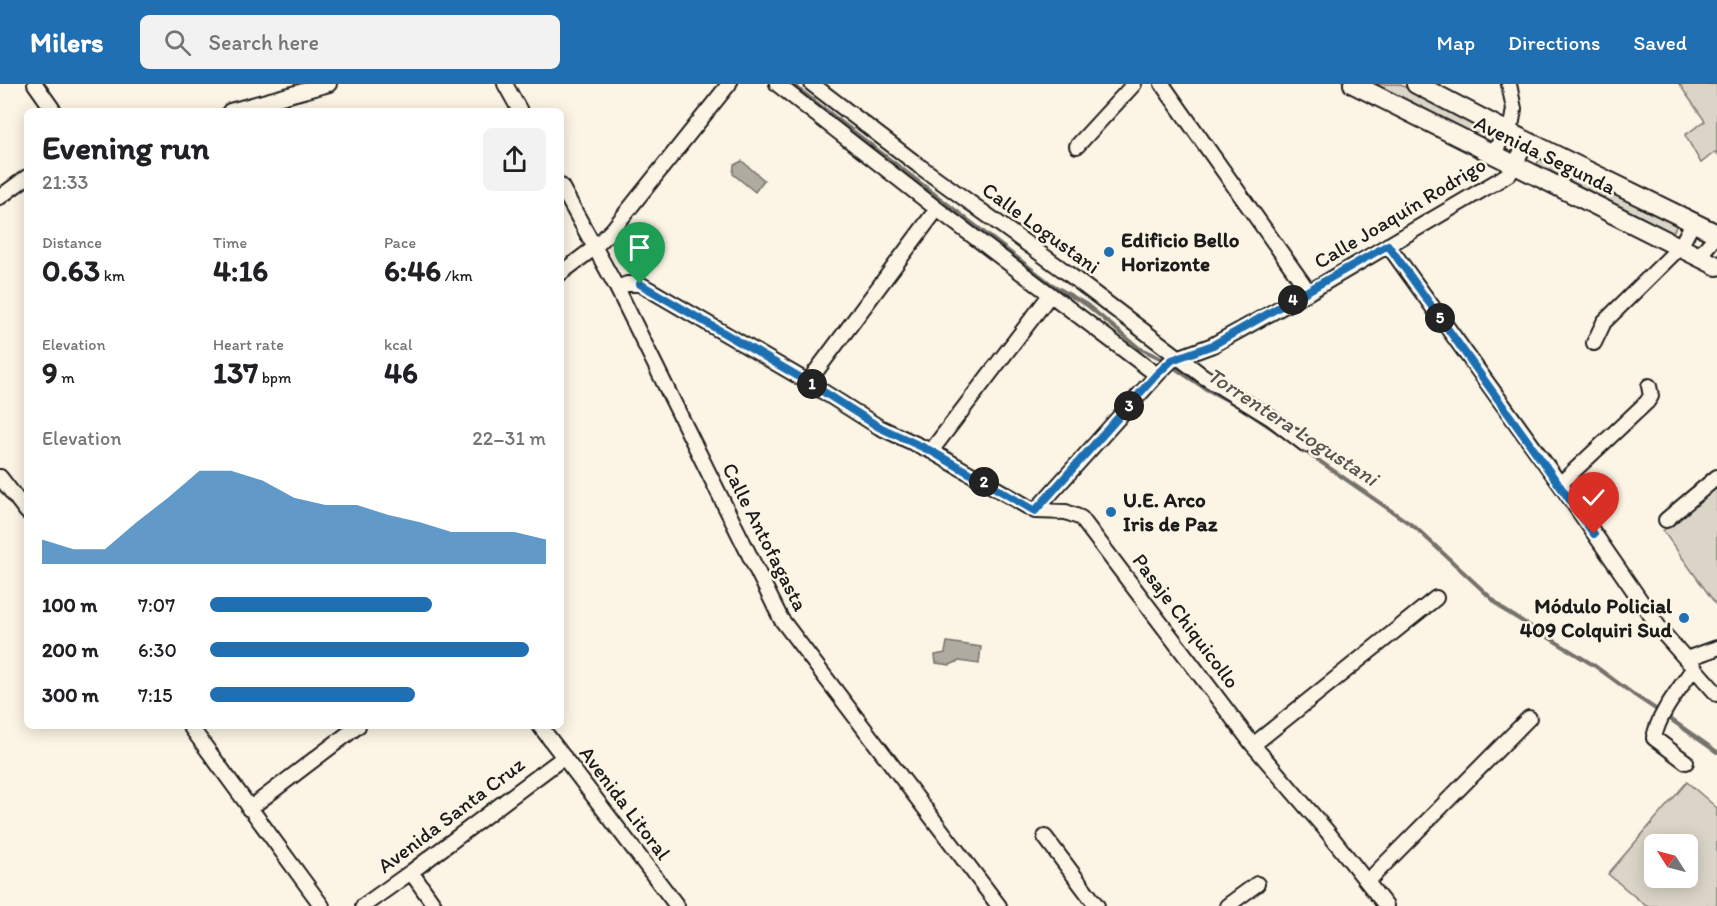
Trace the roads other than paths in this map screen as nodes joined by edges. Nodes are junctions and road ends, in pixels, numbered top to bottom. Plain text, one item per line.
1 (35, 84) edge
2 (329, 84) edge
3 (505, 84) edge
4 (729, 84) edge
5 (777, 84) edge
6 (812, 84) edge
7 (1134, 84) edge
8 (1162, 84) edge
9 (1353, 84) edge
10 (1416, 84) edge
11 (1509, 84) edge
12 (270, 106) edge
13 (52, 108) edge
14 (254, 108) edge
15 (518, 108) edge
16 (1506, 131) junction
17 (1527, 141) junction
18 (1077, 146) dead end
19 (1493, 154) junction
20 (1515, 165) junction
21 (24, 179) edge
22 (564, 192) edge
23 (0, 197) edge
24 (937, 209) junction
25 (1694, 221) junction
26 (1717, 234) edge
27 (1388, 245) junction
28 (1680, 247) junction
29 (594, 248) junction
30 (1698, 257) junction
31 (1717, 266) edge
32 (564, 271) edge
33 (617, 288) junction
34 (1309, 292) junction
35 (1050, 295) junction
36 (1594, 343) dead end
37 (1168, 365) junction
38 (808, 382) junction
39 (1650, 386) dead end
40 (1306, 445) dead end
41 (931, 451) junction
42 (0, 477) edge
43 (1717, 477) edge
44 (1560, 484) junction
45 (24, 508) edge
46 (1035, 511) junction
47 (1666, 520) dead end
48 (1436, 598) dead end
49 (1717, 648) edge
50 (1690, 663) junction
51 (1717, 694) edge
52 (1529, 718) dead end
53 (192, 729) edge
54 (354, 729) edge
55 (542, 729) edge
56 (1253, 744) junction
57 (564, 758) junction
58 (1686, 762) dead end
59 (249, 809) junction
60 (1045, 837) dead end
61 (411, 872) junction
62 (1367, 882) junction
63 (1257, 884) dead end
64 (993, 903) edge
65 (322, 906) edge
66 (363, 906) edge
67 (435, 906) edge
68 (677, 906) edge
69 (1097, 906) edge
70 (1227, 906) edge
71 (1386, 906) edge

1 - 13 street
2 - 12 street
3 - 15 street
4 - 29 street
5 - 24 street, Calle Logustani
6 - 37 street, Calle Logustani
7 - 18 street
8 - 34 street
9 - 19 main road, Avenida Segunda
10 - 16 main road, Avenida Segunda
11 - 16 street
12 - 14 street
16 - 17 main road, Avenida Segunda
16 - 19 street
17 - 20 street, Calle Joaquín Rodrigo
17 - 25 main road, Avenida Segunda
19 - 20 main road, Avenida Segunda
20 - 27 street, Calle Joaquín Rodrigo
20 - 28 main road, Avenida Segunda
21 - 23 street
22 - 29 street, Calle Antofagasta
24 - 35 street, Calle Logustani
24 - 38 street
25 - 26 main road, Avenida Segunda
25 - 28 street
26 - 30 street
27 - 34 street, Calle Joaquín Rodrigo
27 - 44 street
28 - 30 main road, Avenida Segunda
28 - 36 street
29 - 32 street
29 - 33 street, Calle Antofagasta
30 - 31 main road, Avenida Segunda
33 - 38 street, Pasaje Chiquicollo
33 - 64 street, Calle Antofagasta
34 - 37 street, Calle Joaquín Rodrigo
35 - 37 street, Calle Logustani
35 - 41 street
37 - 40 street, Calle Logustani
37 - 46 street, Calle Joaquín Rodrigo
38 - 41 street, Pasaje Chiquicollo
39 - 44 street
41 - 46 street, Pasaje Chiquicollo
42 - 45 street
43 - 47 street
44 - 50 street
46 - 56 street, Pasaje Chiquicollo
48 - 56 street
49 - 50 street
50 - 51 street
50 - 58 street
52 - 62 street
53 - 59 street
54 - 59 street
55 - 57 street, Avenida Litoral
56 - 62 street, Pasaje Chiquicollo
57 - 61 street, Avenida Santa Cruz
57 - 68 street, Avenida Litoral
59 - 65 street
60 - 69 street
61 - 66 street, Avenida Santa Cruz
61 - 67 street
62 - 71 street, Pasaje Chiquicollo
63 - 70 street

